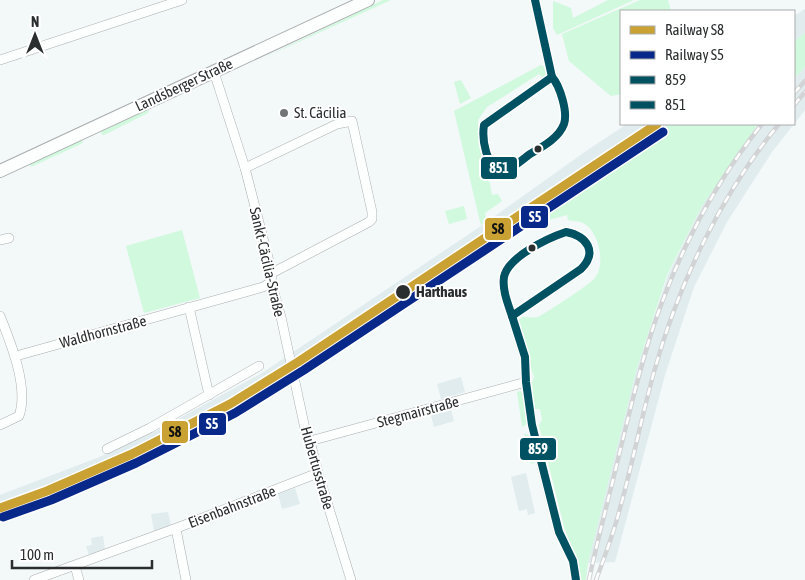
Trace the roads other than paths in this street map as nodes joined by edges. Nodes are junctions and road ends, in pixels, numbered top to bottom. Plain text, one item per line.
1 (182, 0) edge
2 (368, 0) edge
3 (535, 0) edge
4 (0, 60) edge
5 (214, 72) junction
6 (552, 77) dead end
7 (245, 168) junction
8 (0, 171) edge
9 (272, 278) junction
10 (189, 307) junction
11 (0, 316) edge
12 (512, 316) dead end
13 (289, 355) joint
14 (16, 356) junction
15 (259, 366) dead end
16 (526, 382) junction
17 (209, 395) junction
18 (0, 425) edge
19 (310, 441) junction
20 (107, 449) dead end
21 (318, 473) junction
22 (176, 529) junction
23 (75, 566) junction
24 (34, 580) edge
25 (79, 580) edge
26 (186, 580) edge
27 (352, 580) edge
28 (576, 580) edge

1 - 4 street
2 - 5 main road, Landsberger Straße
3 - 6 street
5 - 7 street, Sankt-Cäcilia-Straße
5 - 8 main road, Landsberger Straße
7 - 9 street, Sankt-Cäcilia-Straße
7 - 9 street, Waldhornstraße
9 - 10 street, Waldhornstraße
9 - 13 street, Sankt-Cäcilia-Straße
10 - 14 street, Waldhornstraße
10 - 17 street
11 - 14 street
12 - 16 street
13 - 19 street, Hubertusstraße
14 - 18 street
15 - 17 street
16 - 19 street, Stegmairstraße
16 - 28 street
17 - 20 street
19 - 21 street, Hubertusstraße
21 - 22 street, Eisenbahnstraße
21 - 27 street, Hubertusstraße
22 - 23 street, Eisenbahnstraße
22 - 26 street
23 - 24 street, Eisenbahnstraße
23 - 25 street

